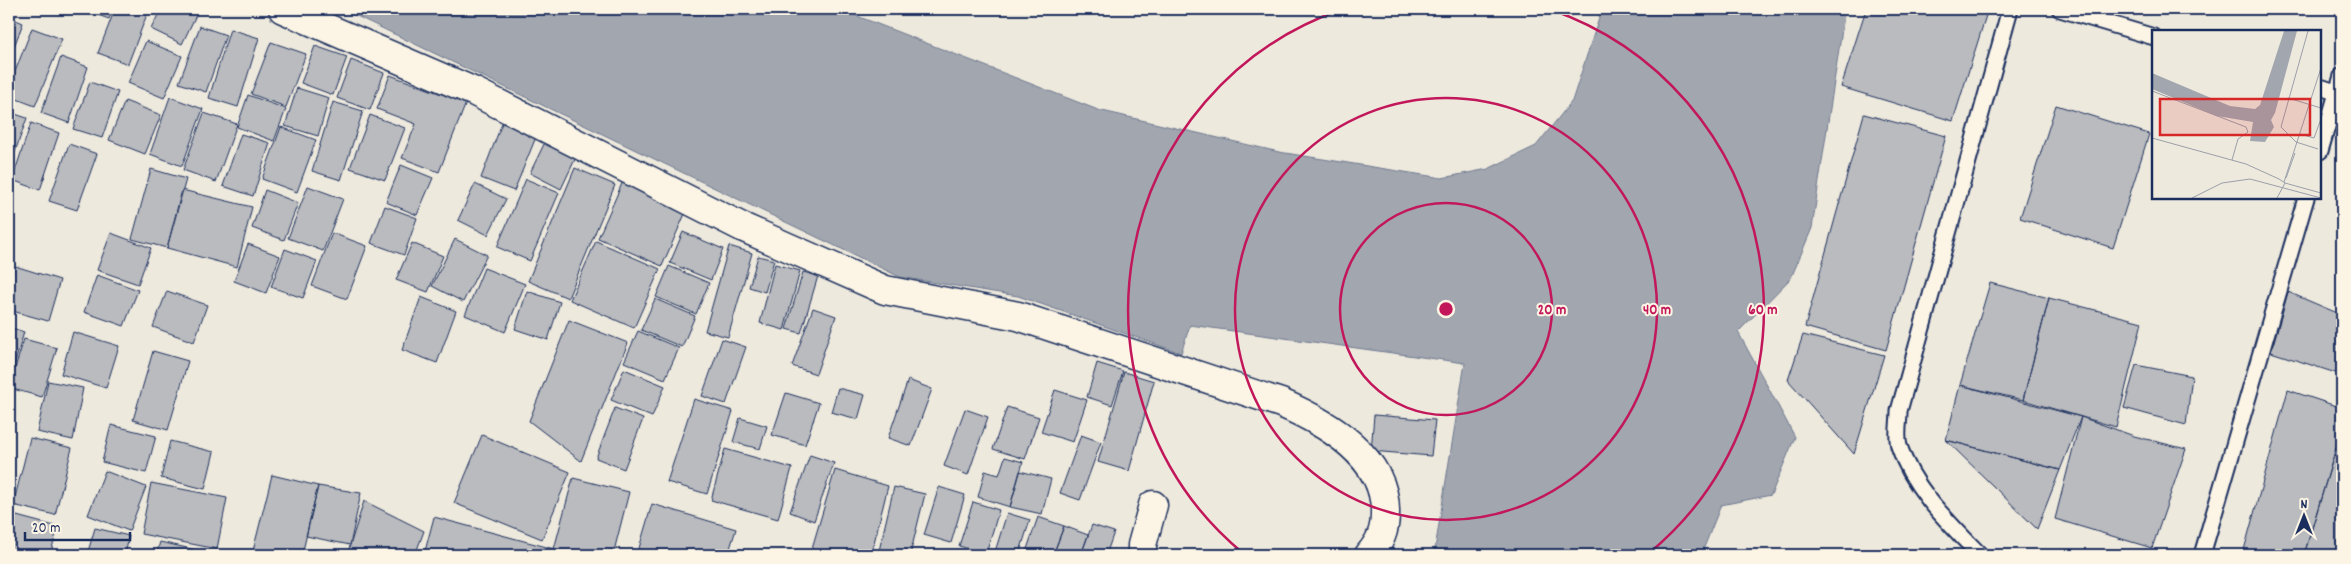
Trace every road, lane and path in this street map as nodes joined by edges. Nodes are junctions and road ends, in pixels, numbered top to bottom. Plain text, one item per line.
1 (283, 9) edge
2 (2010, 9) edge
3 (2060, 9) edge
4 (2152, 36) edge
5 (2342, 76) edge
6 (2321, 87) edge
7 (2340, 93) edge
8 (2321, 148) edge
9 (2306, 199) edge
10 (1153, 505) dead end
11 (1142, 555) edge
12 (1369, 555) edge
13 (1980, 555) edge
14 (2204, 555) edge

1 - 12 street
2 - 13 lane
3 - 4 lane
5 - 7 lane
6 - 7 lane
7 - 8 lane
9 - 14 lane
10 - 11 street

